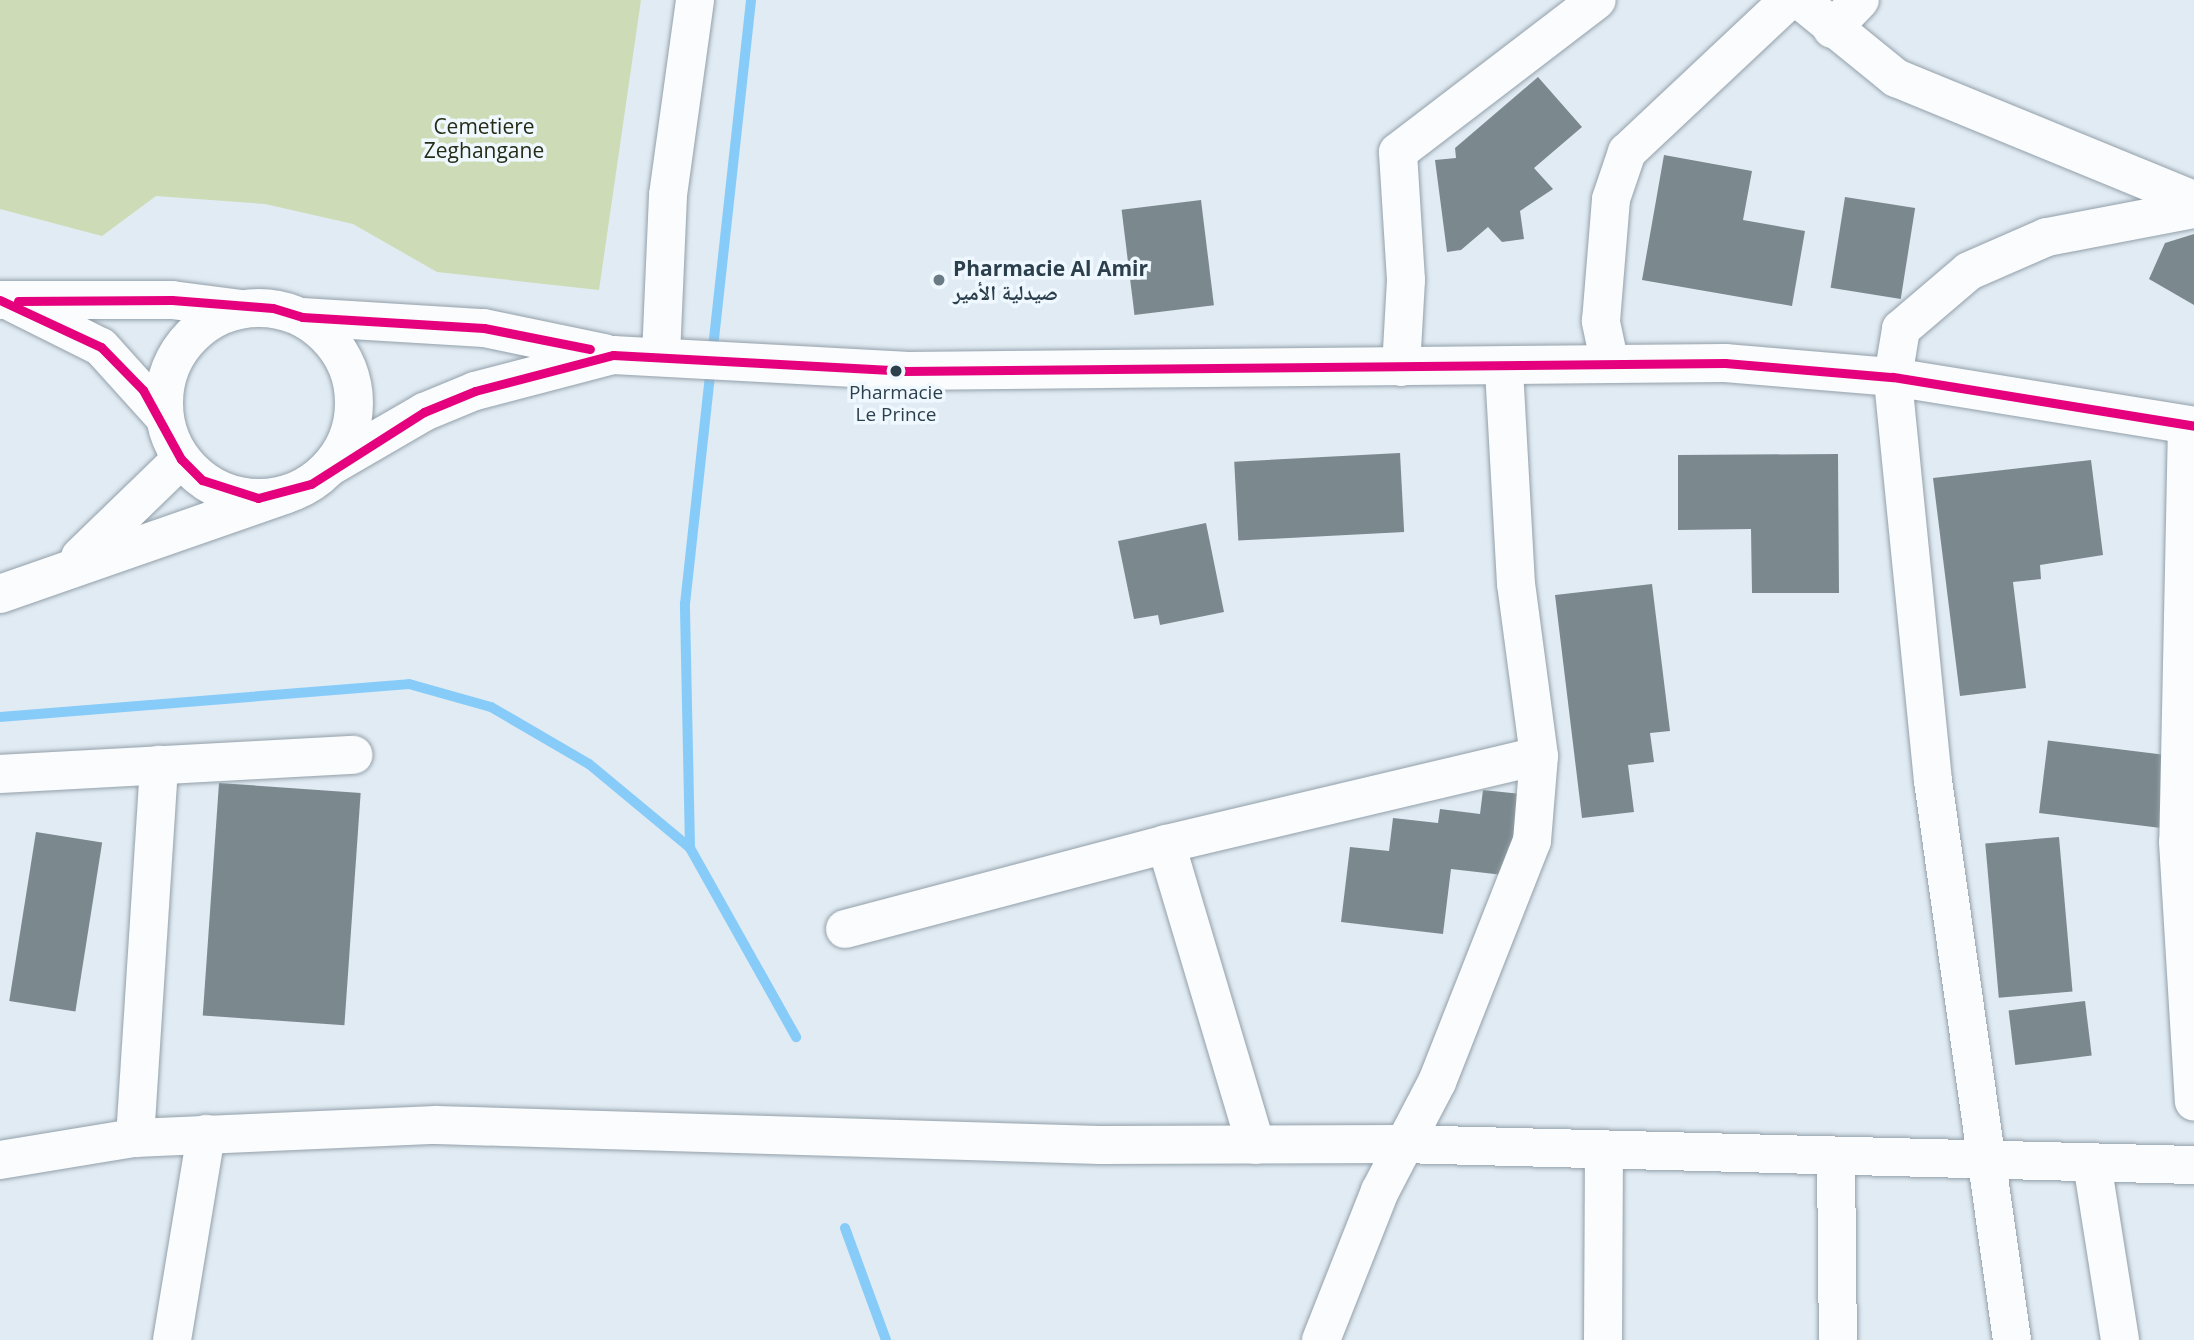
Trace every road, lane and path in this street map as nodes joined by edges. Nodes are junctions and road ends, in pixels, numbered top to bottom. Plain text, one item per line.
1 (695, 0) edge
2 (1597, 0) edge
3 (1789, 0) edge
4 (1800, 0) edge
5 (1860, 0) edge
6 (1832, 29) junction
7 (2194, 200) edge
8 (2194, 209) edge
9 (6, 301) edge
10 (243, 309) junction
11 (302, 317) junction
12 (612, 355) junction
13 (662, 356) junction
14 (1609, 360) junction
15 (1504, 366) junction
16 (1401, 367) junction
17 (1893, 377) junction
18 (164, 417) junction
19 (2191, 426) edge
20 (181, 459) junction
21 (331, 467) junction
22 (287, 494) junction
23 (56, 575) junction
24 (0, 594) edge
25 (353, 755) dead end
26 (1539, 756) junction
27 (159, 765) junction
28 (0, 779) edge
29 (1166, 844) junction
30 (845, 929) dead end
31 (2194, 1102) edge
32 (206, 1134) junction
33 (135, 1138) junction
34 (1401, 1144) junction
35 (1256, 1145) junction
36 (1604, 1152) junction
37 (1836, 1159) junction
38 (0, 1160) edge
39 (1988, 1161) junction
40 (2092, 1163) junction
41 (2194, 1165) edge
42 (172, 1340) edge
43 (1321, 1340) edge
44 (1603, 1340) edge
45 (1838, 1340) edge
46 (2012, 1340) edge
47 (2120, 1340) edge

1 - 13 street
2 - 16 street
3 - 14 street
4 - 6 street
5 - 6 street
6 - 7 street
8 - 17 street
9 - 10 street
9 - 18 street
10 - 11 street
10 - 18 street
11 - 12 street
11 - 21 street
12 - 13 street
12 - 21 street
13 - 16 street
14 - 15 street
14 - 17 street
15 - 16 street
15 - 26 street
17 - 19 street
17 - 39 street
18 - 20 street
19 - 31 street
20 - 22 street
20 - 23 street
21 - 22 street
22 - 23 street
23 - 24 street
25 - 27 street
26 - 29 street
26 - 34 street
27 - 28 street
27 - 33 street
29 - 30 street
29 - 35 street
32 - 33 street
32 - 35 street
32 - 42 street
33 - 38 street
34 - 35 street
34 - 36 street
34 - 43 street
36 - 37 street
36 - 44 street
37 - 39 street
37 - 45 street
39 - 40 street
39 - 46 street
40 - 41 street
40 - 47 street

